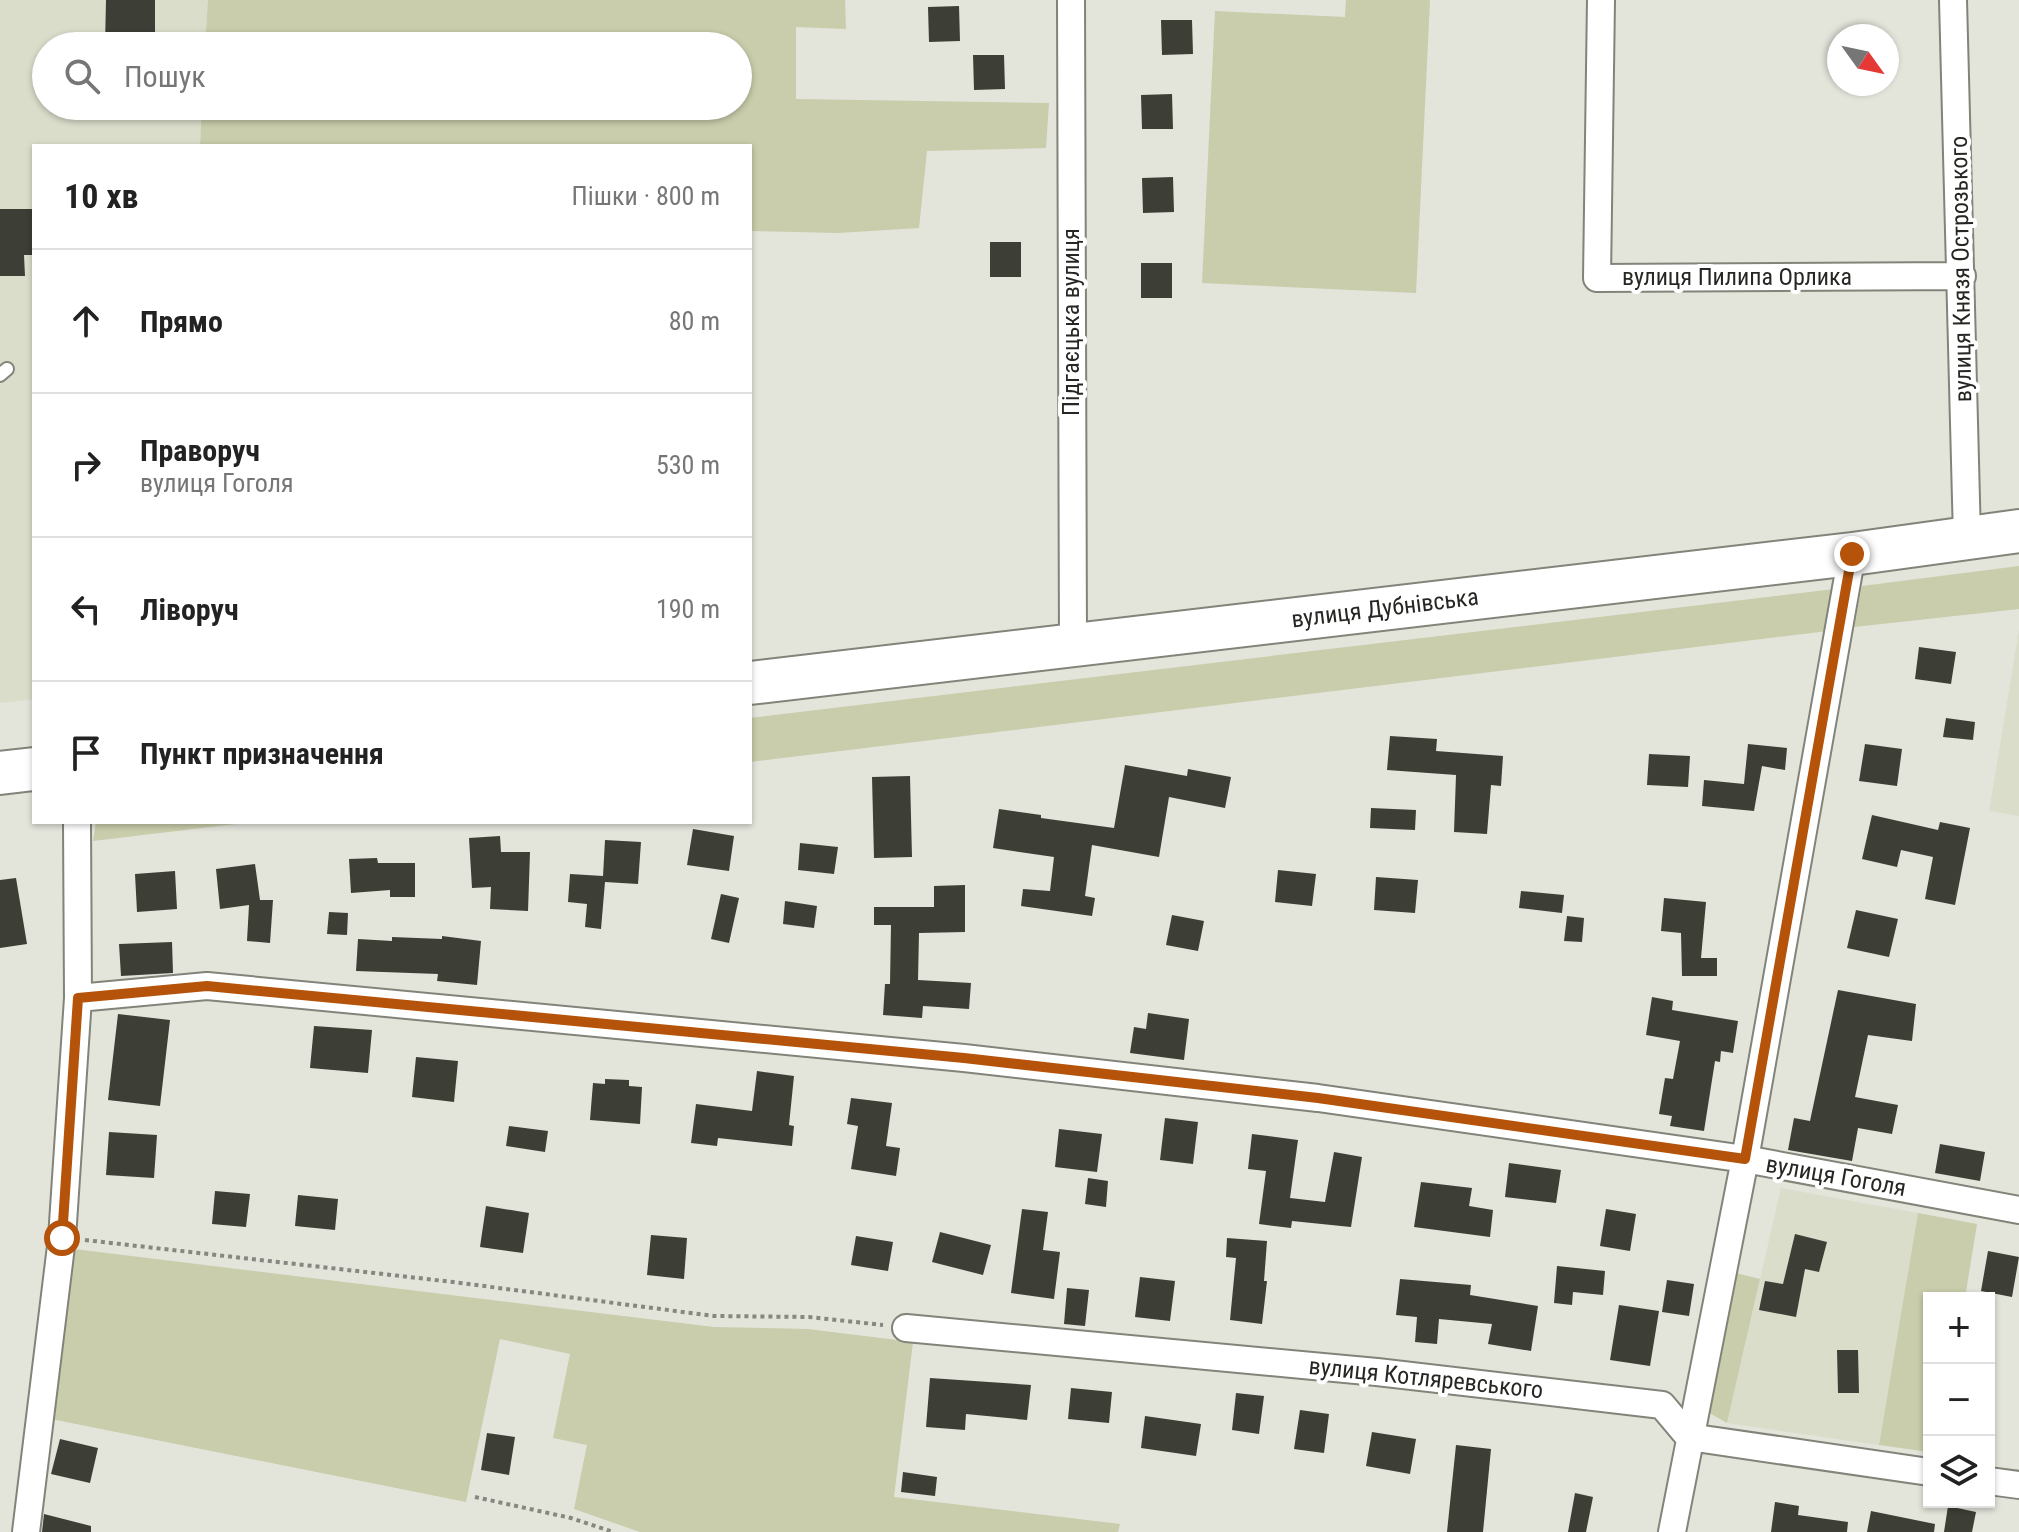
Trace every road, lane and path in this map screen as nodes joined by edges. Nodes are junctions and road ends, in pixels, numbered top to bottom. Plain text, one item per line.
1 (1071, 0) edge
2 (1601, 0) edge
3 (1953, 0) edge
4 (1962, 276) junction
5 (2019, 531) edge
6 (1967, 538) junction
7 (1852, 554) junction
8 (1073, 644) junction
9 (752, 683) edge
10 (32, 769) edge
11 (0, 773) edge
12 (77, 824) edge
13 (78, 998) junction
14 (1745, 1159) junction
15 (2019, 1210) edge
16 (62, 1238) junction
17 (906, 1328) joint
18 (1689, 1437) junction
19 (1923, 1471) edge
20 (1995, 1482) edge
21 (2019, 1485) edge
22 (475, 1497) dead end
23 (26, 1532) edge
24 (613, 1532) edge
25 (1672, 1532) edge

1 - 8 street, Підгаєцька вулиця
2 - 4 street, вулиця Пилипа Орлика
3 - 4 street, вулиця Князя Острозького
4 - 6 street, вулиця Князя Острозького
5 - 6 highway, вулиця Дубнівська
6 - 7 highway, вулиця Дубнівська
7 - 8 highway, вулиця Дубнівська
7 - 14 street
8 - 9 highway, вулиця Дубнівська
10 - 11 highway
12 - 13 street
13 - 14 street, вулиця Гоголя
13 - 16 street
14 - 15 street, вулиця Гоголя
14 - 18 street
16 - 17 path
16 - 23 street
17 - 18 street, вулиця Котляревського
18 - 19 street
18 - 25 street
20 - 21 street
22 - 24 path

